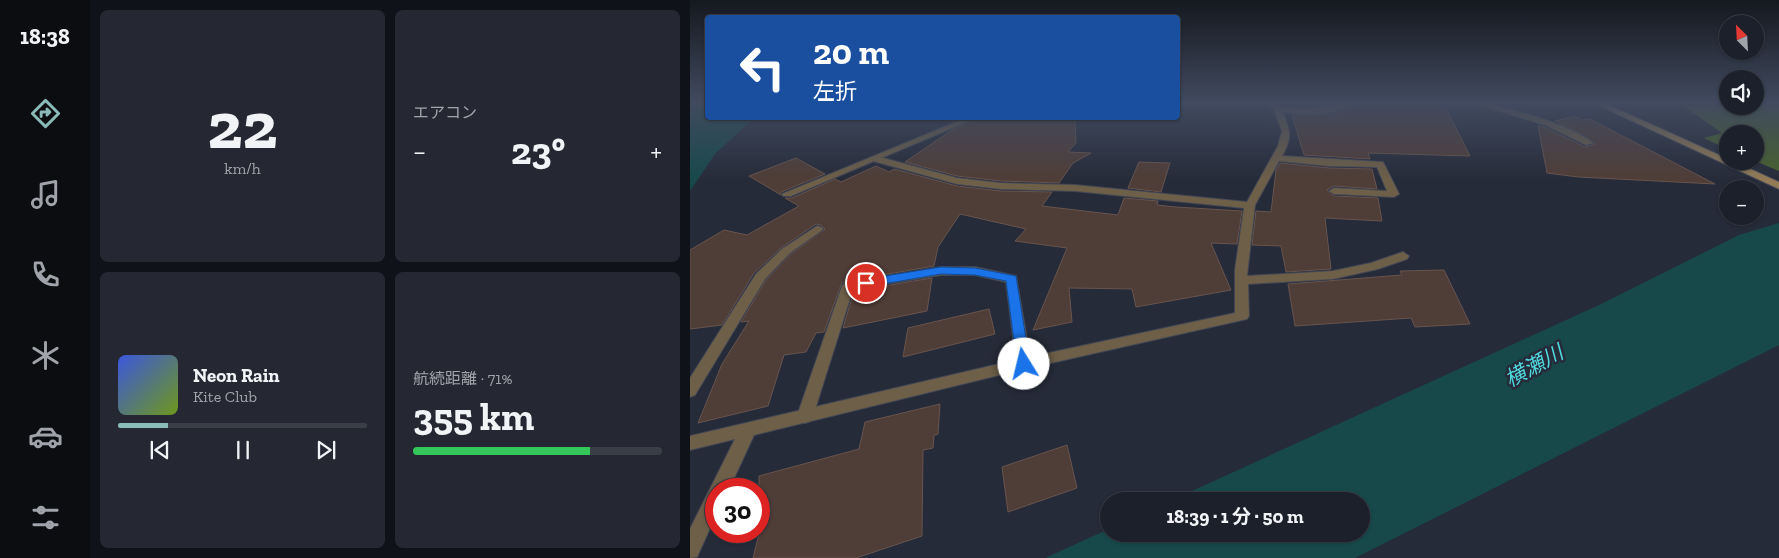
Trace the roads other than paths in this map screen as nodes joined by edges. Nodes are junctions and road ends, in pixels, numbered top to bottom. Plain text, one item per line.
1 (948, 128) edge
2 (1285, 128) edge
3 (1558, 128) edge
4 (1652, 128) edge
5 (1589, 143) dead end
6 (1277, 158) junction
7 (876, 159) junction
8 (1775, 184) edge
9 (1334, 191) dead end
10 (787, 194) dead end
11 (1250, 205) junction
12 (817, 229) dead end
13 (1403, 256) dead end
14 (1242, 280) junction
15 (1024, 364) junction
16 (690, 391) edge
17 (806, 416) junction
18 (748, 429) junction
19 (690, 443) edge
20 (725, 478) edge
21 (705, 519) edge
22 (690, 550) edge

1 - 7 street
2 - 6 street
3 - 5 street
4 - 8 street
6 - 9 street
6 - 11 street
7 - 10 street
7 - 11 street
11 - 14 street
12 - 16 street
13 - 14 street
14 - 15 street
15 - 17 street
15 - 17 street
17 - 18 street
18 - 19 street
18 - 20 street
21 - 22 street

